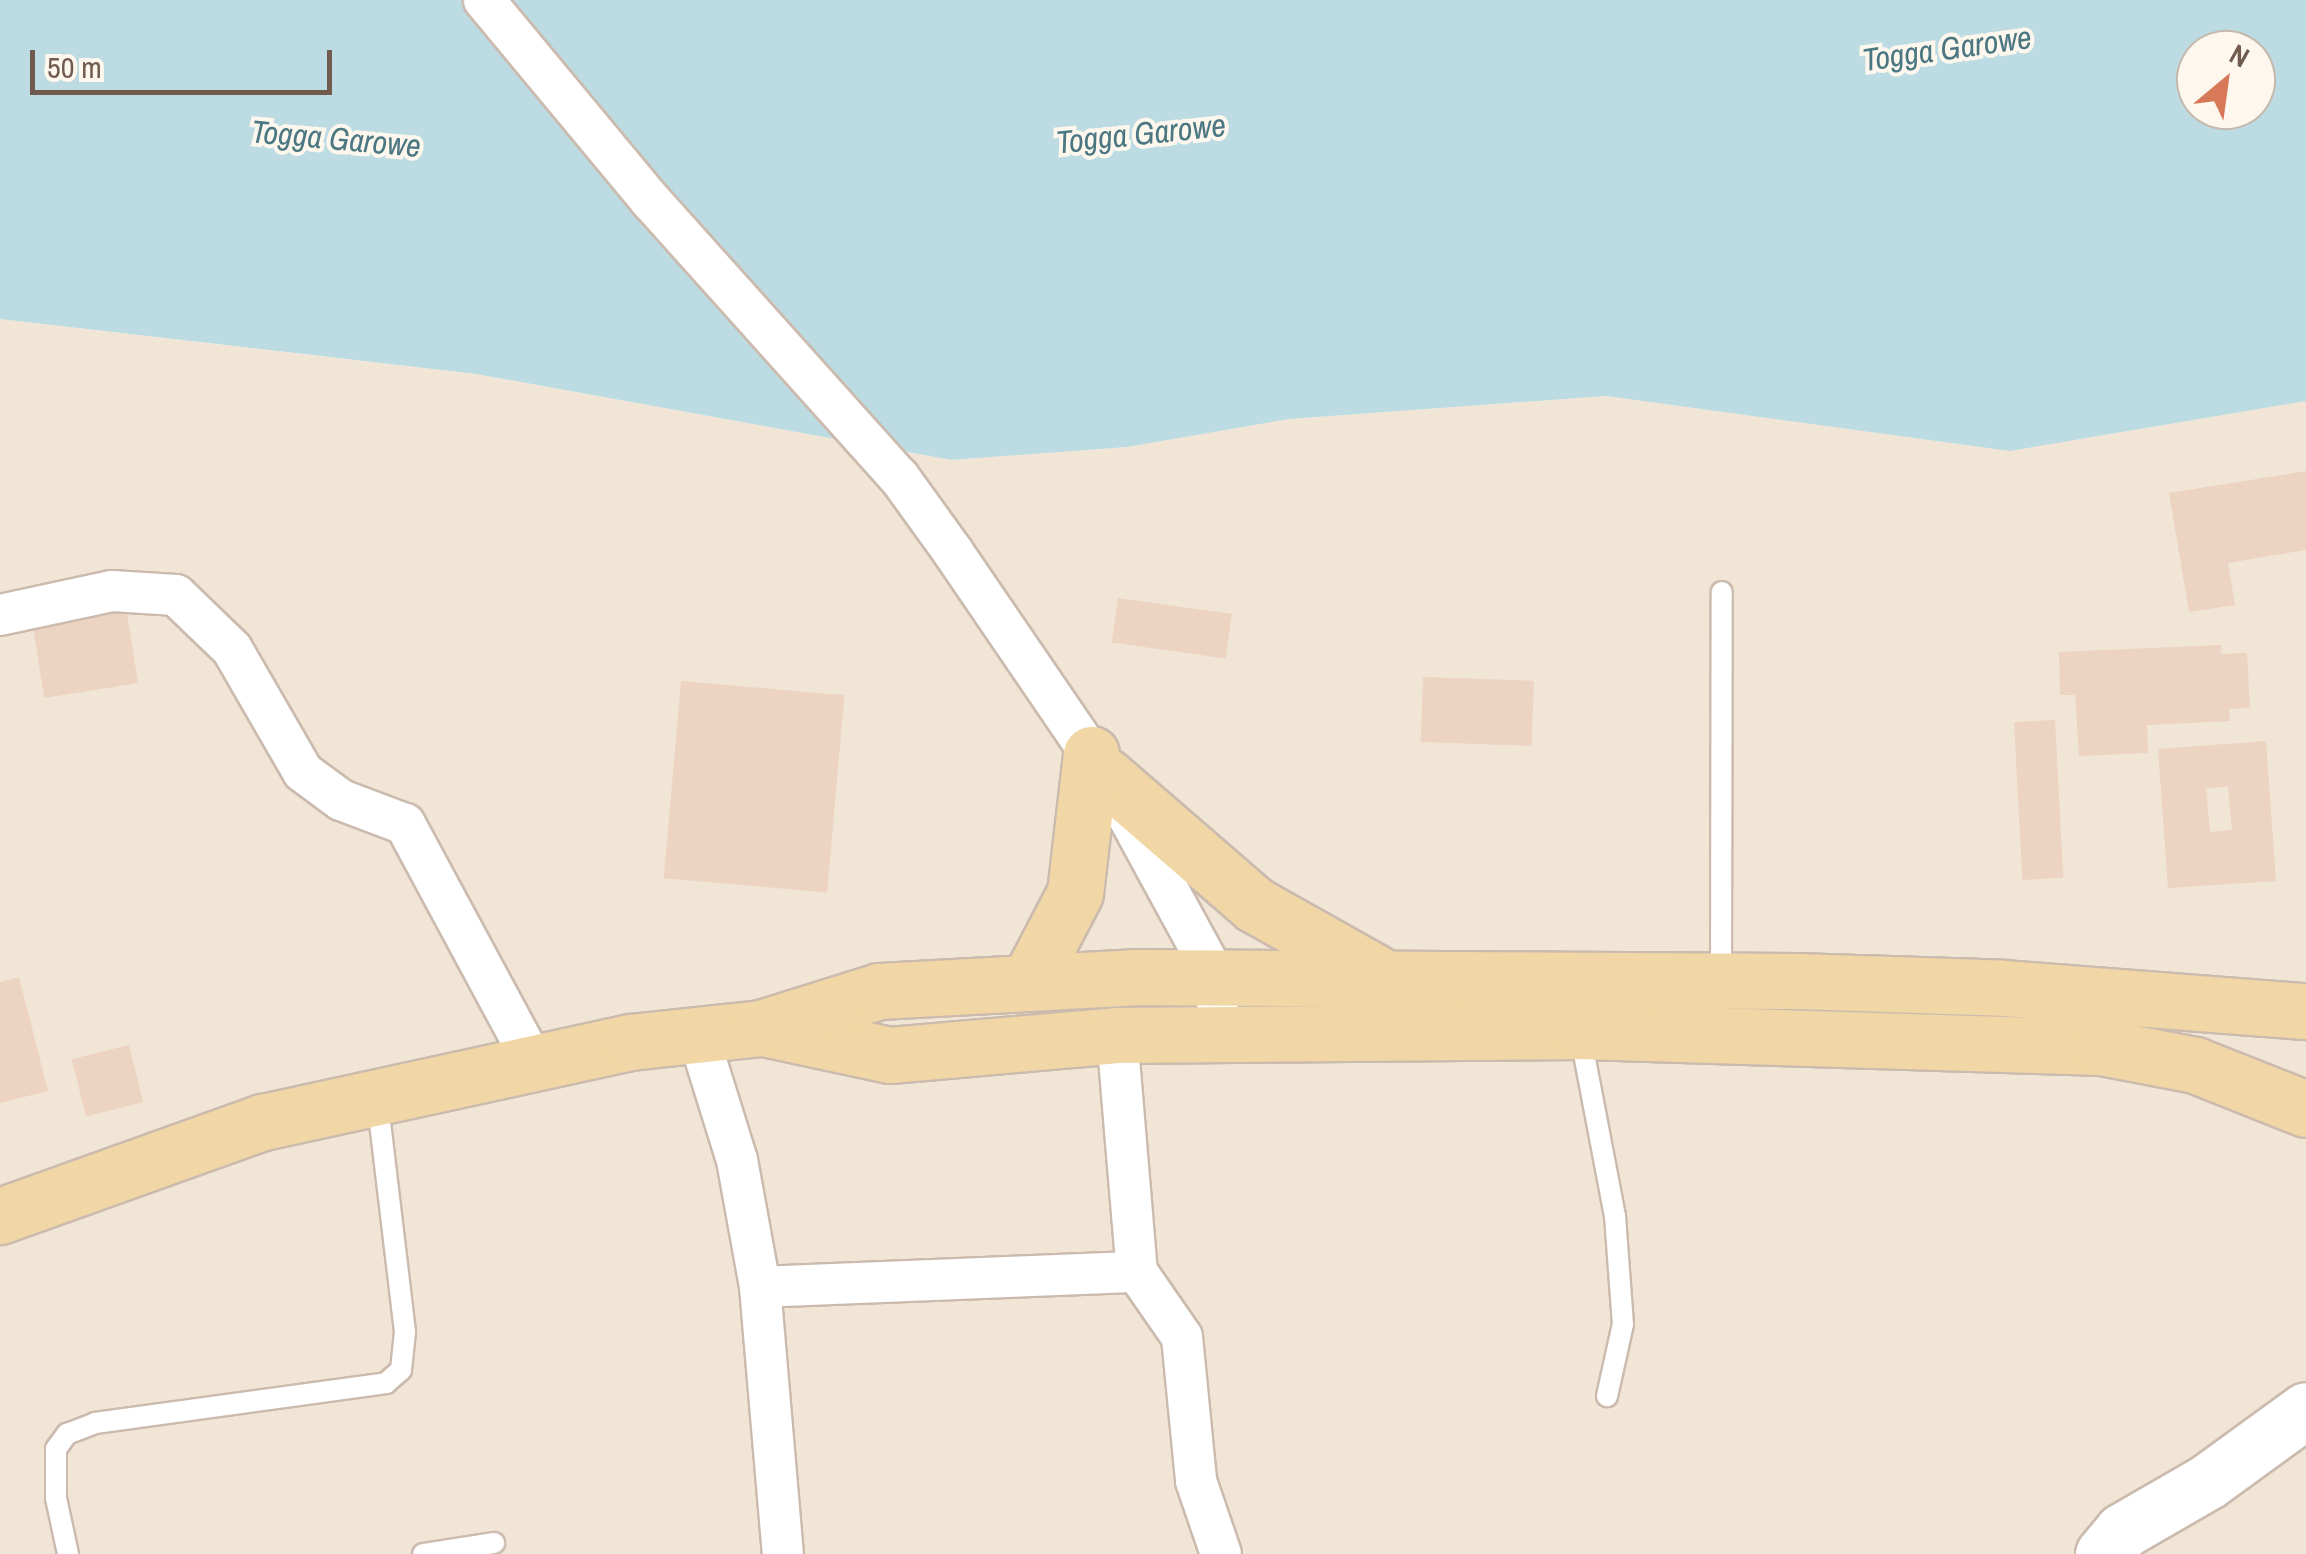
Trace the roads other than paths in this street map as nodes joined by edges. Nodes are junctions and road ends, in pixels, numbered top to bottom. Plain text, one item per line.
1 (484, 0) edge
2 (1722, 592) dead end
3 (0, 615) edge
4 (1098, 765) junction
5 (1214, 976) junction
6 (1383, 977) junction
7 (1030, 978) junction
8 (1721, 980) junction
9 (2306, 1011) edge
10 (762, 1028) junction
11 (1579, 1031) junction
12 (698, 1035) junction
13 (1117, 1035) junction
14 (1220, 1036) junction
15 (533, 1062) junction
16 (376, 1096) junction
17 (2306, 1109) edge
18 (0, 1216) edge
19 (1138, 1272) junction
20 (760, 1287) junction
21 (1607, 1396) dead end
22 (2305, 1409) edge
23 (2207, 1482) junction
24 (494, 1543) dead end
25 (68, 1554) edge
26 (424, 1554) edge
27 (783, 1554) edge
28 (1221, 1554) edge
29 (2103, 1554) edge
30 (2146, 1554) edge

1 - 4 street
2 - 8 lane
3 - 15 street
4 - 5 street
4 - 6 main road
4 - 7 main road
5 - 6 main road
5 - 7 main road
5 - 14 street
6 - 8 main road
7 - 10 main road
8 - 9 main road
10 - 12 main road
10 - 13 main road
11 - 14 main road
11 - 17 main road
11 - 21 lane
12 - 15 main road
12 - 20 street
13 - 14 main road
13 - 19 street
15 - 16 main road
16 - 18 main road
16 - 25 lane
19 - 20 street
19 - 28 street
20 - 27 street
22 - 23 street
23 - 29 street
23 - 30 street
24 - 26 lane

